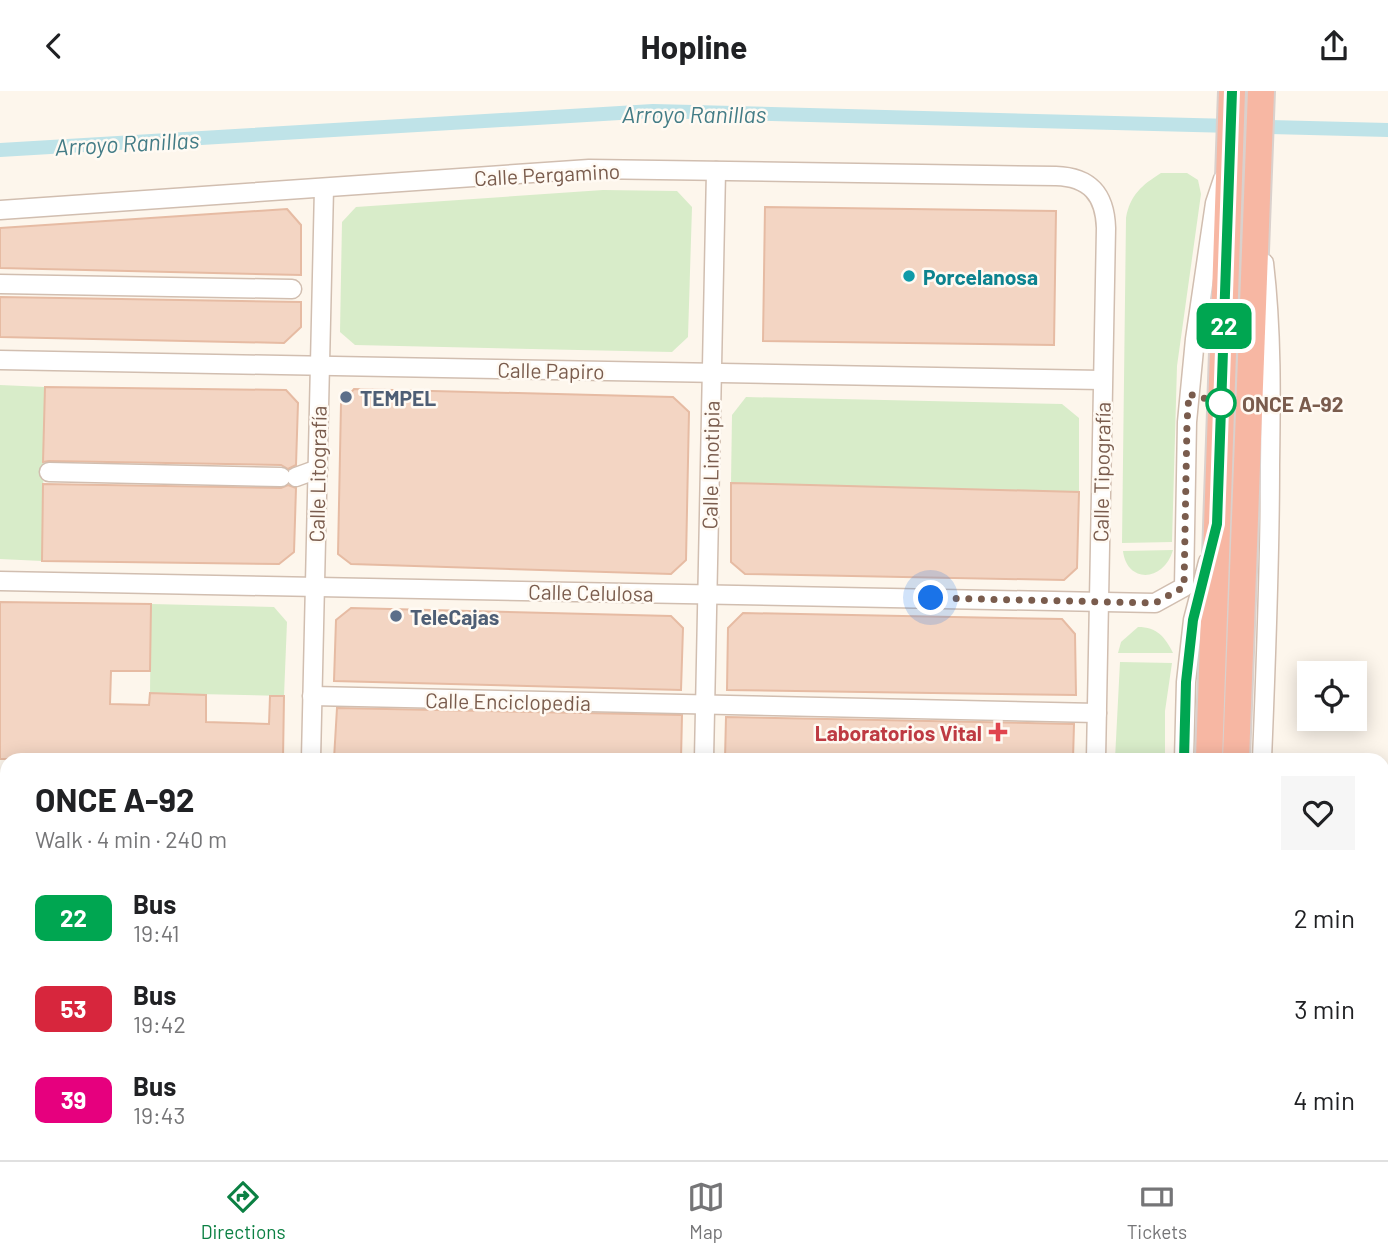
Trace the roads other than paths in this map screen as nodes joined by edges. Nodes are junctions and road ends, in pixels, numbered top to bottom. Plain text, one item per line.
1 (1232, 91) edge
2 (1261, 91) edge
3 (1230, 156) junction
4 (716, 171) junction
5 (324, 188) junction
6 (1092, 188) joint
7 (1257, 198) junction
8 (0, 210) edge
9 (0, 284) edge
10 (322, 289) junction
11 (0, 360) edge
12 (320, 366) junction
13 (712, 373) junction
14 (1102, 380) junction
15 (317, 469) junction
16 (49, 472) dead end
17 (1217, 524) junction
18 (0, 581) edge
19 (315, 587) junction
20 (1184, 587) junction
21 (707, 595) junction
22 (1099, 601) junction
23 (1186, 682) junction
24 (312, 697) junction
25 (705, 705) junction
26 (1097, 713) junction
27 (311, 753) edge
28 (704, 753) edge
29 (1096, 753) edge
30 (1184, 753) edge
31 (1209, 753) edge
32 (1236, 753) edge
33 (1262, 753) edge

1 - 3 highway
2 - 7 highway
3 - 17 highway
3 - 20 street
4 - 5 street, Calle Pergamino
4 - 6 street, Calle Pergamino
4 - 13 street, Calle Linotipia
5 - 8 street, Calle Pergamino
5 - 10 street, Calle Litografía
6 - 14 street, Calle Tipografía
7 - 32 highway
7 - 33 street
9 - 10 street
10 - 12 street, Calle Litografía
11 - 12 street, Calle Papiro
12 - 13 street, Calle Papiro
12 - 15 street, Calle Litografía
13 - 14 street, Calle Papiro
13 - 21 street, Calle Linotipia
14 - 22 street, Calle Tipografía
15 - 16 street
15 - 19 street, Calle Litografía
17 - 23 street
17 - 31 highway
18 - 19 street, Calle Celulosa
19 - 21 street, Calle Celulosa
19 - 24 street, Calle Litografía
20 - 22 street, Calle Celulosa
20 - 23 street
21 - 22 street, Calle Celulosa
21 - 25 street, Calle Linotipia
22 - 26 street, Calle Tipografía
23 - 30 street
24 - 25 street, Calle Enciclopedia
24 - 27 street, Calle Litografía
25 - 26 street, Calle Enciclopedia
25 - 28 street, Calle Linotipia
26 - 29 street, Calle Tipografía

